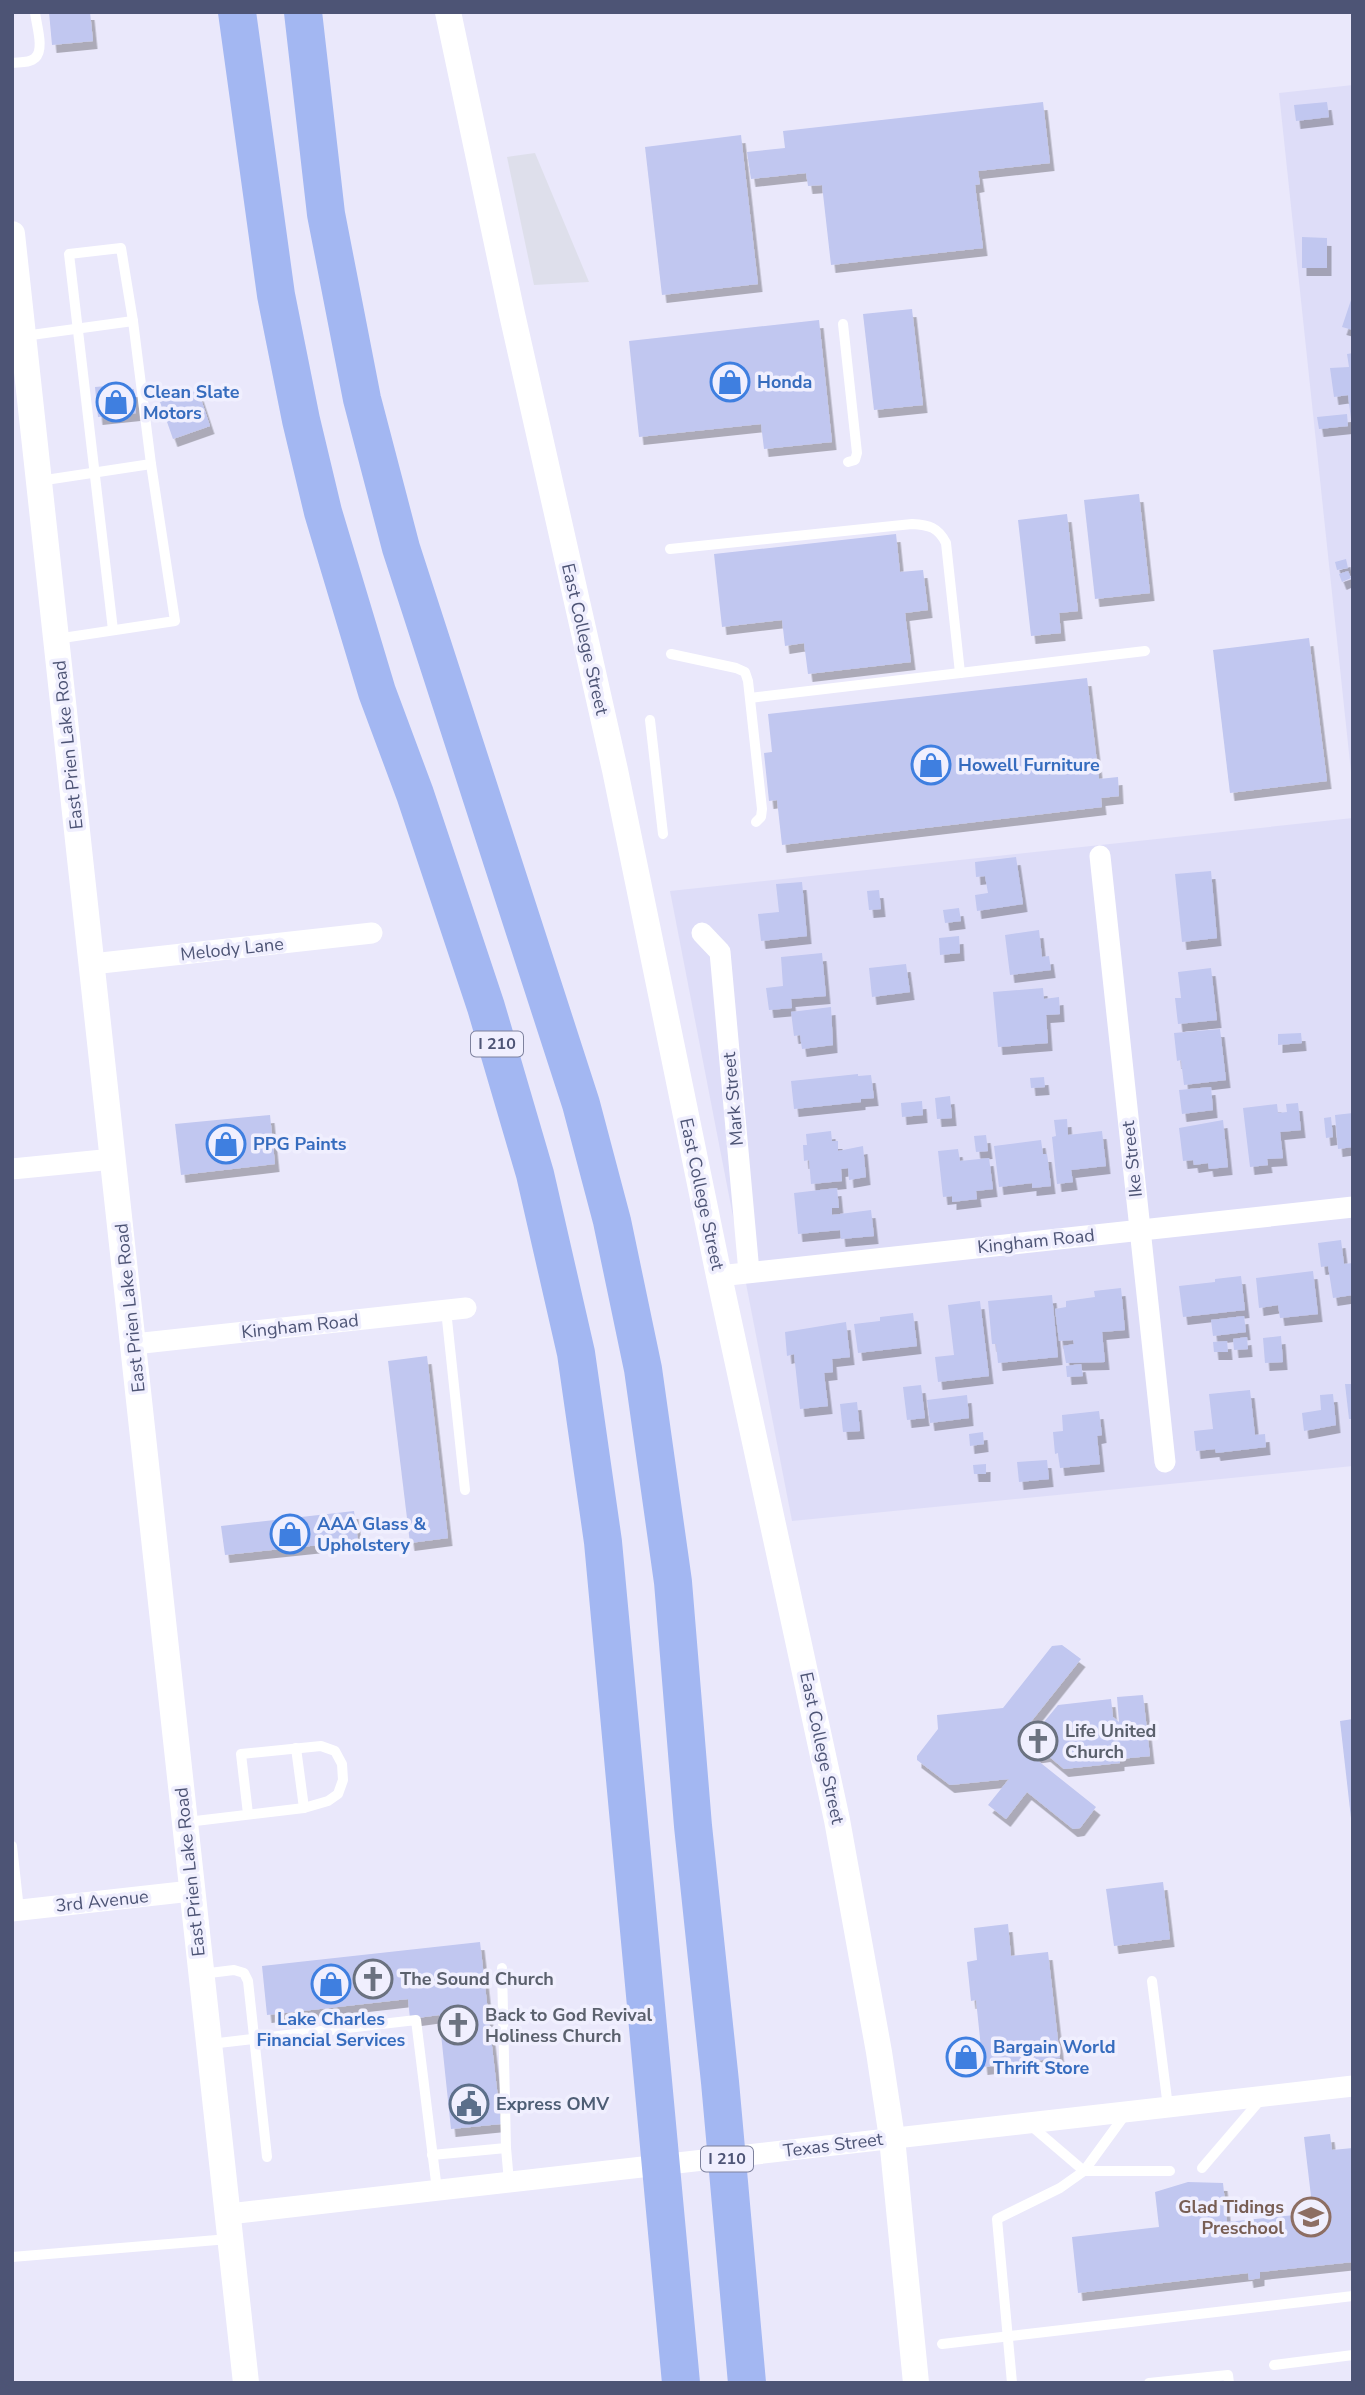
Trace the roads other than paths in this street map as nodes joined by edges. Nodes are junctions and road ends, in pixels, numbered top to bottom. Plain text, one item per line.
1 (35, 12) edge
2 (237, 12) edge
3 (303, 12) edge
4 (448, 12) edge
5 (12, 63) edge
6 (12, 234) edge
7 (133, 321) junction
8 (843, 324) dead end
9 (77, 329) junction
10 (24, 336) junction
11 (848, 462) dead end
12 (151, 464) junction
13 (93, 473) junction
14 (39, 481) junction
15 (670, 549) dead end
16 (113, 630) junction
17 (57, 639) junction
18 (1145, 651) dead end
19 (671, 653) dead end
20 (960, 673) junction
21 (750, 698) junction
22 (650, 720) dead end
23 (757, 822) dead end
24 (663, 834) dead end
25 (1100, 856) dead end
26 (372, 933) dead end
27 (702, 933) dead end
28 (92, 964) junction
29 (113, 1159) junction
30 (12, 1169) edge
31 (1353, 1208) edge
32 (1139, 1230) junction
33 (749, 1272) junction
34 (719, 1276) junction
35 (456, 1309) joint
36 (134, 1344) junction
37 (1165, 1462) dead end
38 (465, 1490) dead end
39 (296, 1748) junction
40 (304, 1808) junction
41 (248, 1814) junction
42 (184, 1822) junction
43 (12, 1846) edge
44 (191, 1891) junction
45 (16, 1911) edge
46 (502, 1968) dead end
47 (201, 1974) junction
48 (1153, 1981) dead end
49 (254, 2039) junction
50 (209, 2044) junction
51 (1353, 2086) edge
52 (1264, 2096) junction
53 (1168, 2107) junction
54 (1128, 2111) junction
55 (1027, 2122) junction
56 (892, 2138) junction
57 (506, 2148) junction
58 (432, 2155) junction
59 (267, 2157) dead end
60 (1202, 2168) dead end
61 (1084, 2171) junction
62 (1170, 2171) dead end
63 (509, 2182) junction
64 (436, 2190) junction
65 (230, 2226) junction
66 (12, 2257) edge
67 (1353, 2296) edge
68 (1008, 2337) junction
69 (942, 2344) dead end
70 (1353, 2355) edge
71 (1274, 2365) dead end
72 (246, 2383) edge
73 (681, 2383) edge
74 (747, 2383) edge
75 (916, 2383) edge
76 (1012, 2383) edge
77 (1149, 2383) edge
78 (1229, 2383) edge

1 - 5 lane
2 - 73 highway, I 210
3 - 74 highway, I 210
4 - 34 street, East College Street
6 - 10 street, East Prien Lake Road
7 - 9 lane
7 - 9 lane
7 - 12 lane
8 - 11 lane
9 - 10 lane
9 - 13 lane
10 - 14 street, East Prien Lake Road
12 - 13 lane
12 - 16 lane
13 - 14 lane
13 - 16 lane
14 - 17 street, East Prien Lake Road
15 - 20 lane
16 - 17 lane
17 - 28 street, East Prien Lake Road
18 - 20 lane
19 - 21 lane
20 - 21 lane
21 - 23 lane
22 - 24 lane
25 - 32 street, Ike Street
26 - 28 street, Melody Lane
27 - 33 street, Mark Street
28 - 29 street, East Prien Lake Road
29 - 30 street
29 - 36 street, East Prien Lake Road
31 - 32 street, Kingham Road
32 - 33 street, Kingham Road
32 - 37 street, Ike Street
33 - 34 street, Kingham Road
34 - 56 street, East College Street
35 - 36 street, Kingham Road
35 - 38 lane
36 - 42 street, East Prien Lake Road
39 - 40 lane
39 - 40 lane
39 - 41 lane
40 - 41 lane
41 - 42 lane
42 - 44 street, East Prien Lake Road
43 - 45 lane
44 - 45 street, 3rd Avenue
44 - 47 street, East Prien Lake Road
46 - 57 lane
47 - 49 lane
47 - 50 street, East Prien Lake Road
48 - 53 lane
49 - 50 lane
49 - 58 lane
49 - 59 lane
50 - 65 street, East Prien Lake Road
51 - 52 street, Texas Street
52 - 53 street, Texas Street
52 - 60 lane
53 - 54 street, Texas Street
54 - 55 street, Texas Street
54 - 61 lane
55 - 56 street, Texas Street
55 - 61 lane
56 - 63 street, Texas Street
56 - 75 street, East College Street
57 - 58 lane
57 - 63 lane
58 - 64 lane
61 - 62 lane
61 - 68 lane
63 - 64 street, Texas Street
64 - 65 street, Texas Street
65 - 66 lane
65 - 72 street, East Prien Lake Road
67 - 68 lane
68 - 69 lane
68 - 76 lane
70 - 71 lane
77 - 78 lane

